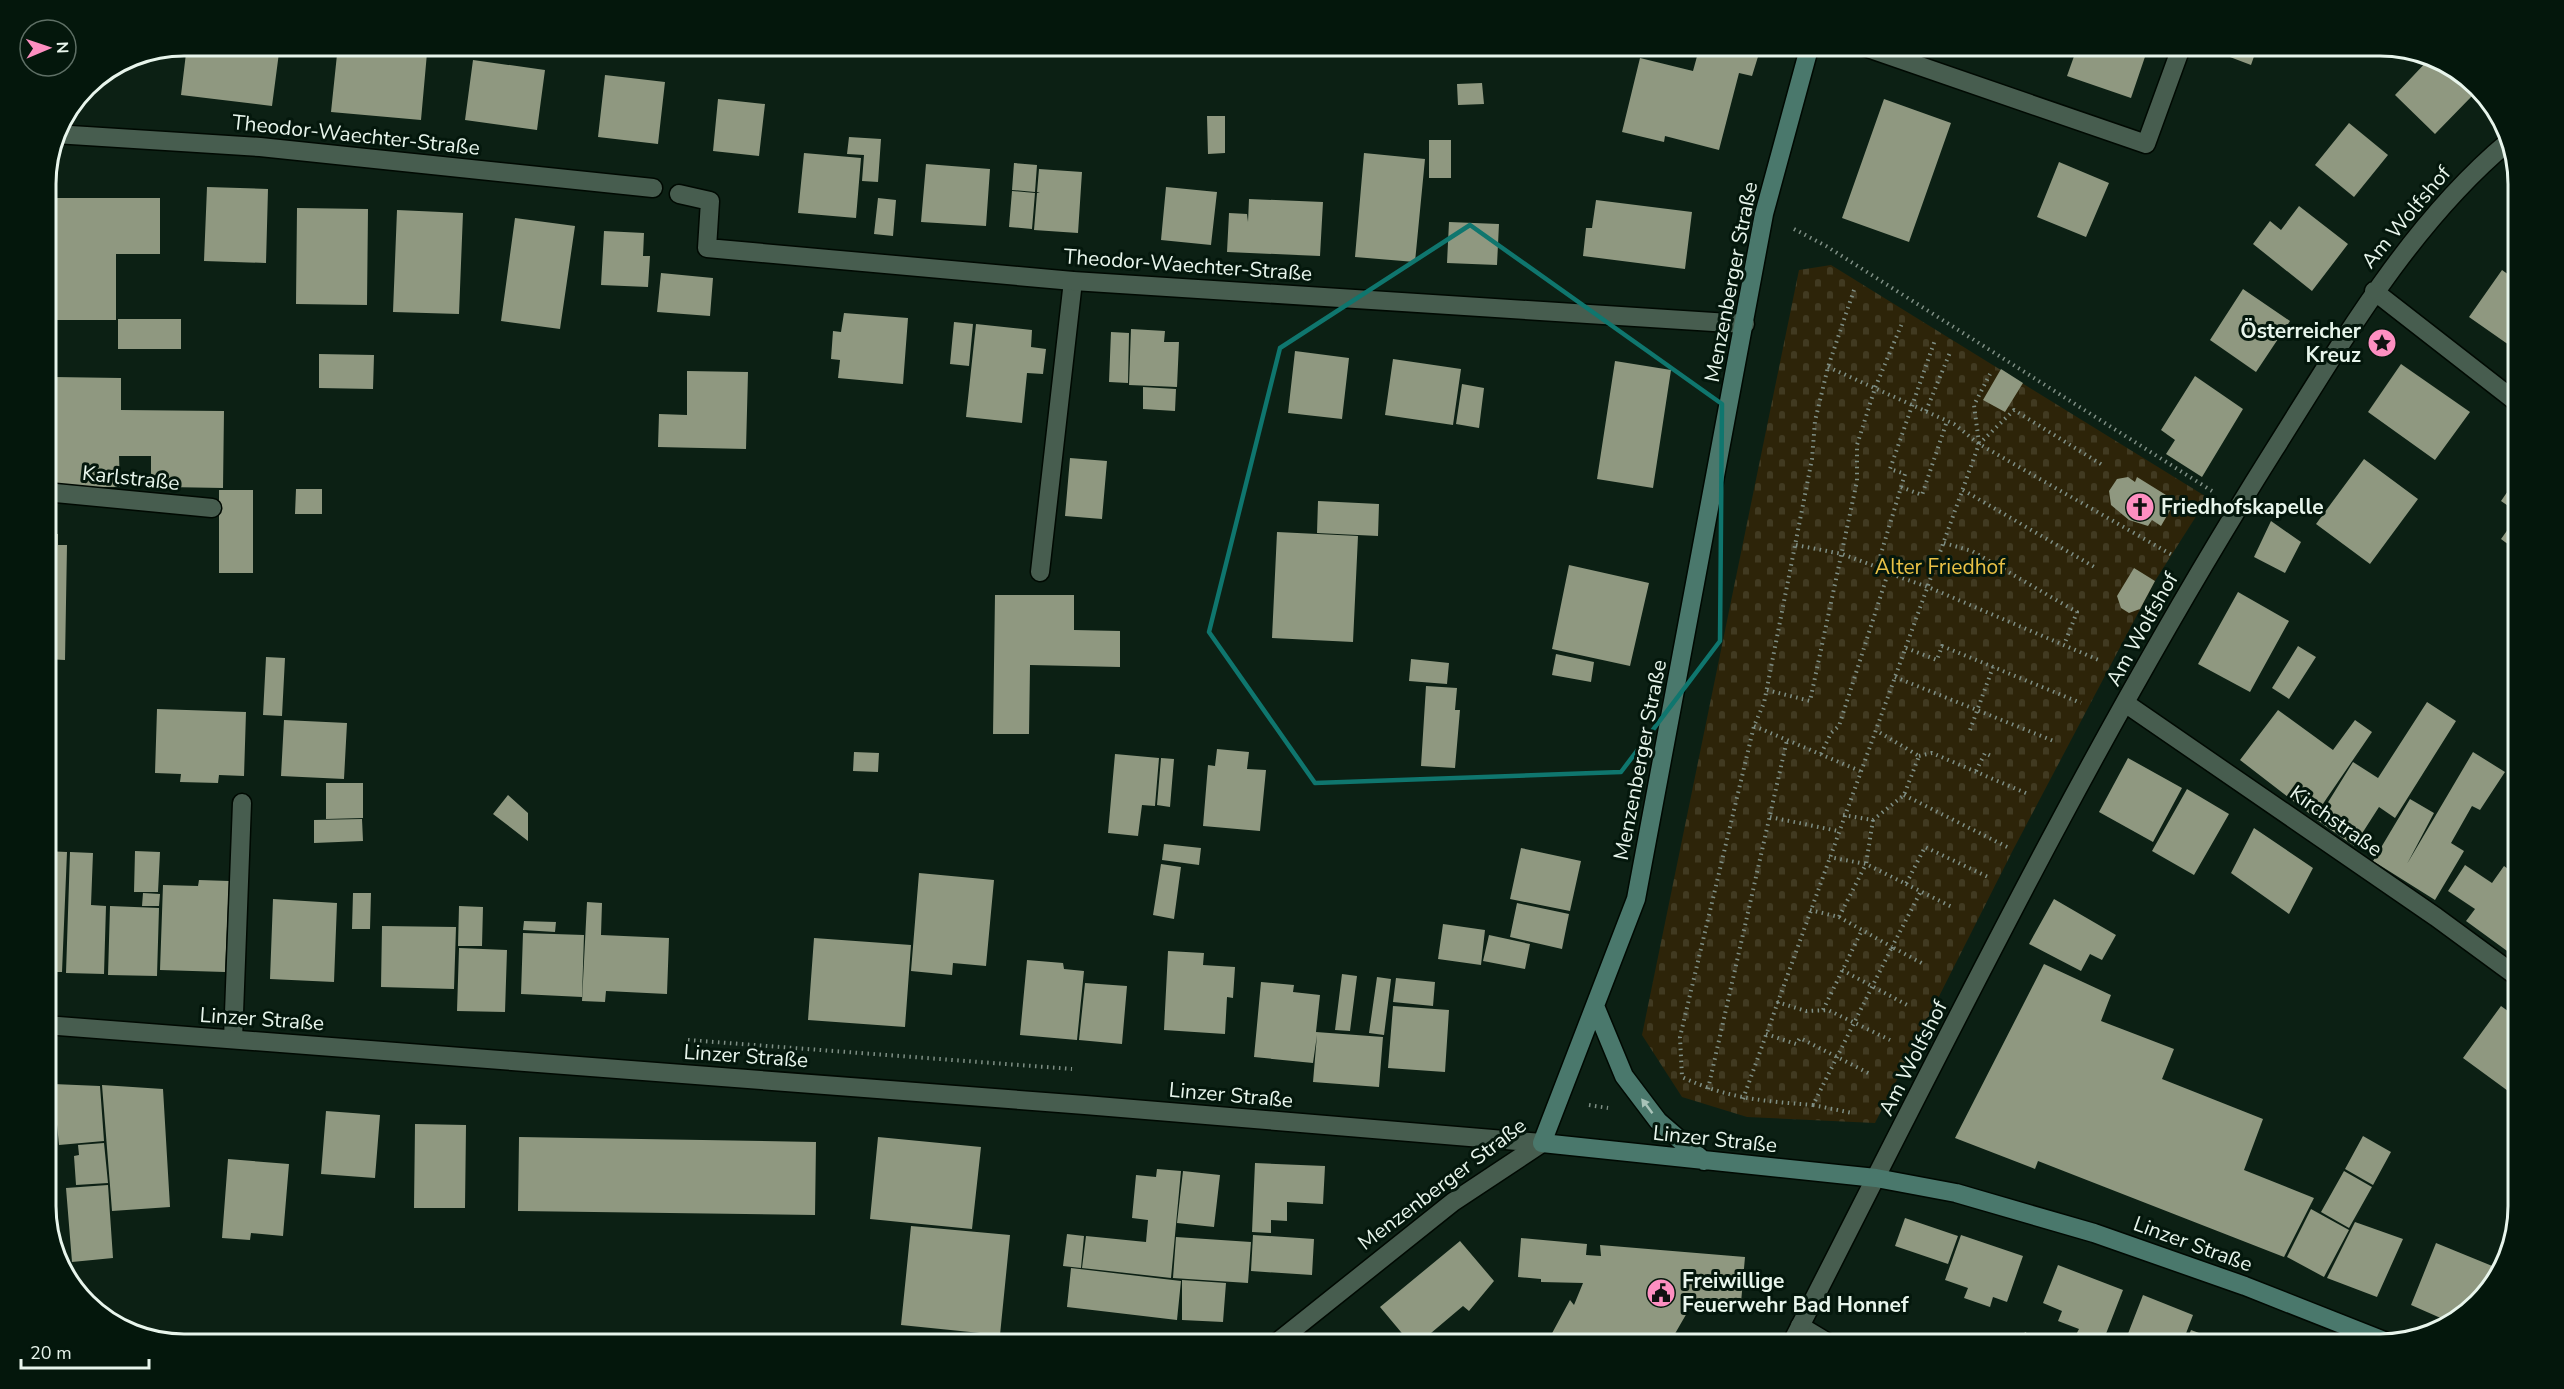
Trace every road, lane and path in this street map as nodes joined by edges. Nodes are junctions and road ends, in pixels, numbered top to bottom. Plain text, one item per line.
1 (1807, 56) edge
2 (1891, 56) edge
3 (2178, 56) edge
4 (65, 135) edge
5 (2503, 146) edge
6 (653, 188) dead end
7 (679, 194) dead end
8 (1764, 214) junction
9 (1073, 281) junction
10 (1854, 290) dead end
11 (2374, 291) junction
12 (1904, 321) dead end
13 (1745, 324) junction
14 (1935, 340) dead end
15 (1951, 350) dead end
16 (1828, 367) junction
17 (1990, 374) dead end
18 (1875, 388) junction
19 (2508, 395) edge
20 (1912, 405) junction
21 (1926, 411) junction
22 (1947, 421) junction
23 (1979, 444) junction
24 (2104, 466) dead end
25 (1901, 487) junction
26 (1963, 490) junction
27 (56, 493) edge
28 (2238, 507) junction
29 (212, 508) dead end
30 (1944, 543) junction
31 (1796, 544) junction
32 (1842, 554) junction
33 (1877, 567) junction
34 (2202, 567) junction
35 (2097, 568) dead end
36 (1040, 572) dead end
37 (1888, 573) junction
38 (1928, 587) junction
39 (2064, 645) junction
40 (1906, 648) junction
41 (2101, 661) dead end
42 (1993, 667) junction
43 (1895, 677) junction
44 (1767, 690) junction
45 (2081, 703) dead end
46 (2125, 703) junction
47 (1977, 710) junction
48 (1754, 726) junction
49 (1970, 730) dead end
50 (1877, 731) junction
51 (1787, 740) junction
52 (2056, 742) dead end
53 (1821, 754) junction
54 (1919, 756) junction
55 (1993, 757) dead end
56 (1860, 771) junction
57 (1976, 771) junction
58 (2028, 794) dead end
59 (1904, 795) junction
60 (242, 803) dead end
61 (1843, 815) junction
62 (1770, 817) junction
63 (1873, 820) junction
64 (1838, 831) junction
65 (1828, 857) junction
66 (1866, 864) junction
67 (2037, 865) junction
68 (1988, 877) dead end
69 (1906, 884) junction
70 (1920, 891) junction
71 (1952, 907) dead end
72 (1810, 910) junction
73 (1839, 917) junction
74 (1862, 930) junction
75 (1892, 947) junction
76 (1925, 965) dead end
77 (1842, 970) junction
78 (2508, 970) edge
79 (1872, 987) junction
80 (1777, 1002) junction
81 (1907, 1005) dead end
82 (1595, 1006) junction
83 (1822, 1010) junction
84 (1854, 1022) junction
85 (56, 1025) edge
86 (1766, 1034) junction
87 (233, 1039) junction
88 (1890, 1040) dead end
89 (1837, 1056) junction
90 (1872, 1076) dead end
91 (1708, 1089) junction
92 (1641, 1099) junction
93 (1743, 1099) junction
94 (1559, 1100) junction
95 (1813, 1105) junction
96 (1852, 1113) dead end
97 (1542, 1143) junction
98 (1704, 1161) junction
99 (1876, 1178) junction
100 (1800, 1326) junction
101 (1288, 1334) edge
102 (1796, 1334) edge
103 (1813, 1334) edge
104 (2367, 1334) edge

1 - 8 main road, Menzenberger Straße
2 - 3 street
4 - 6 street, Theodor-Waechter-Straße
5 - 11 street, Am Wolfshof
7 - 9 street, Theodor-Waechter-Straße
8 - 13 main road, Menzenberger Straße
8 - 28 path
9 - 13 street, Theodor-Waechter-Straße
9 - 36 street
10 - 16 path
11 - 19 street
11 - 28 street, Am Wolfshof
12 - 18 path
13 - 82 main road, Menzenberger Straße
14 - 20 path
15 - 21 path
16 - 18 path
16 - 31 path
17 - 23 path
18 - 20 path
18 - 32 path
20 - 21 path
20 - 25 path
21 - 22 path
22 - 23 path
22 - 25 path
23 - 24 path
23 - 26 path
23 - 34 path
25 - 33 path
26 - 30 path
26 - 35 path
27 - 29 street, Karlstraße
28 - 34 street, Am Wolfshof
30 - 38 path
30 - 39 path
31 - 32 path
31 - 44 path
32 - 33 path
32 - 44 path
33 - 37 path
34 - 46 street, Am Wolfshof
37 - 38 path
37 - 53 path
38 - 39 path
38 - 40 path
39 - 41 path
40 - 42 path
40 - 43 path
42 - 45 path
42 - 47 path
43 - 47 path
43 - 50 path
44 - 48 path
46 - 67 street, Am Wolfshof
46 - 78 street, Kirchstraße
47 - 49 path
47 - 52 path
48 - 51 path
48 - 91 path
50 - 54 path
50 - 56 path
51 - 53 path
51 - 62 path
53 - 56 path
54 - 57 path
54 - 59 path
55 - 57 path
56 - 61 path
57 - 58 path
59 - 63 path
59 - 67 path
60 - 87 street
61 - 63 path
61 - 64 path
62 - 64 path
62 - 91 path
63 - 66 path
64 - 65 path
65 - 66 path
65 - 72 path
66 - 69 path
66 - 73 path
67 - 99 street, Am Wolfshof
68 - 69 path
69 - 70 path
70 - 71 path
70 - 75 path
72 - 73 path
72 - 80 path
73 - 74 path
74 - 75 path
74 - 77 path
75 - 76 path
75 - 79 path
77 - 79 path
77 - 83 path
79 - 81 path
79 - 84 path
80 - 83 path
80 - 86 path
82 - 92 main road
82 - 94 main road, Menzenberger Straße
83 - 84 path
84 - 88 path
84 - 89 path
85 - 87 street, Linzer Straße
86 - 89 path
86 - 93 path
87 - 97 street, Linzer Straße
89 - 90 path
89 - 95 path
91 - 93 path
92 - 94 path
98 -> 92 main road
93 - 95 path
94 - 97 main road, Menzenberger Straße
95 - 96 path
97 - 98 main road, Linzer Straße
97 - 101 street, Menzenberger Straße
98 - 99 main road, Linzer Straße
99 - 100 street, Am Wolfshof
99 - 104 main road, Linzer Straße
100 - 102 street, Am Wolfshof
100 - 103 street

